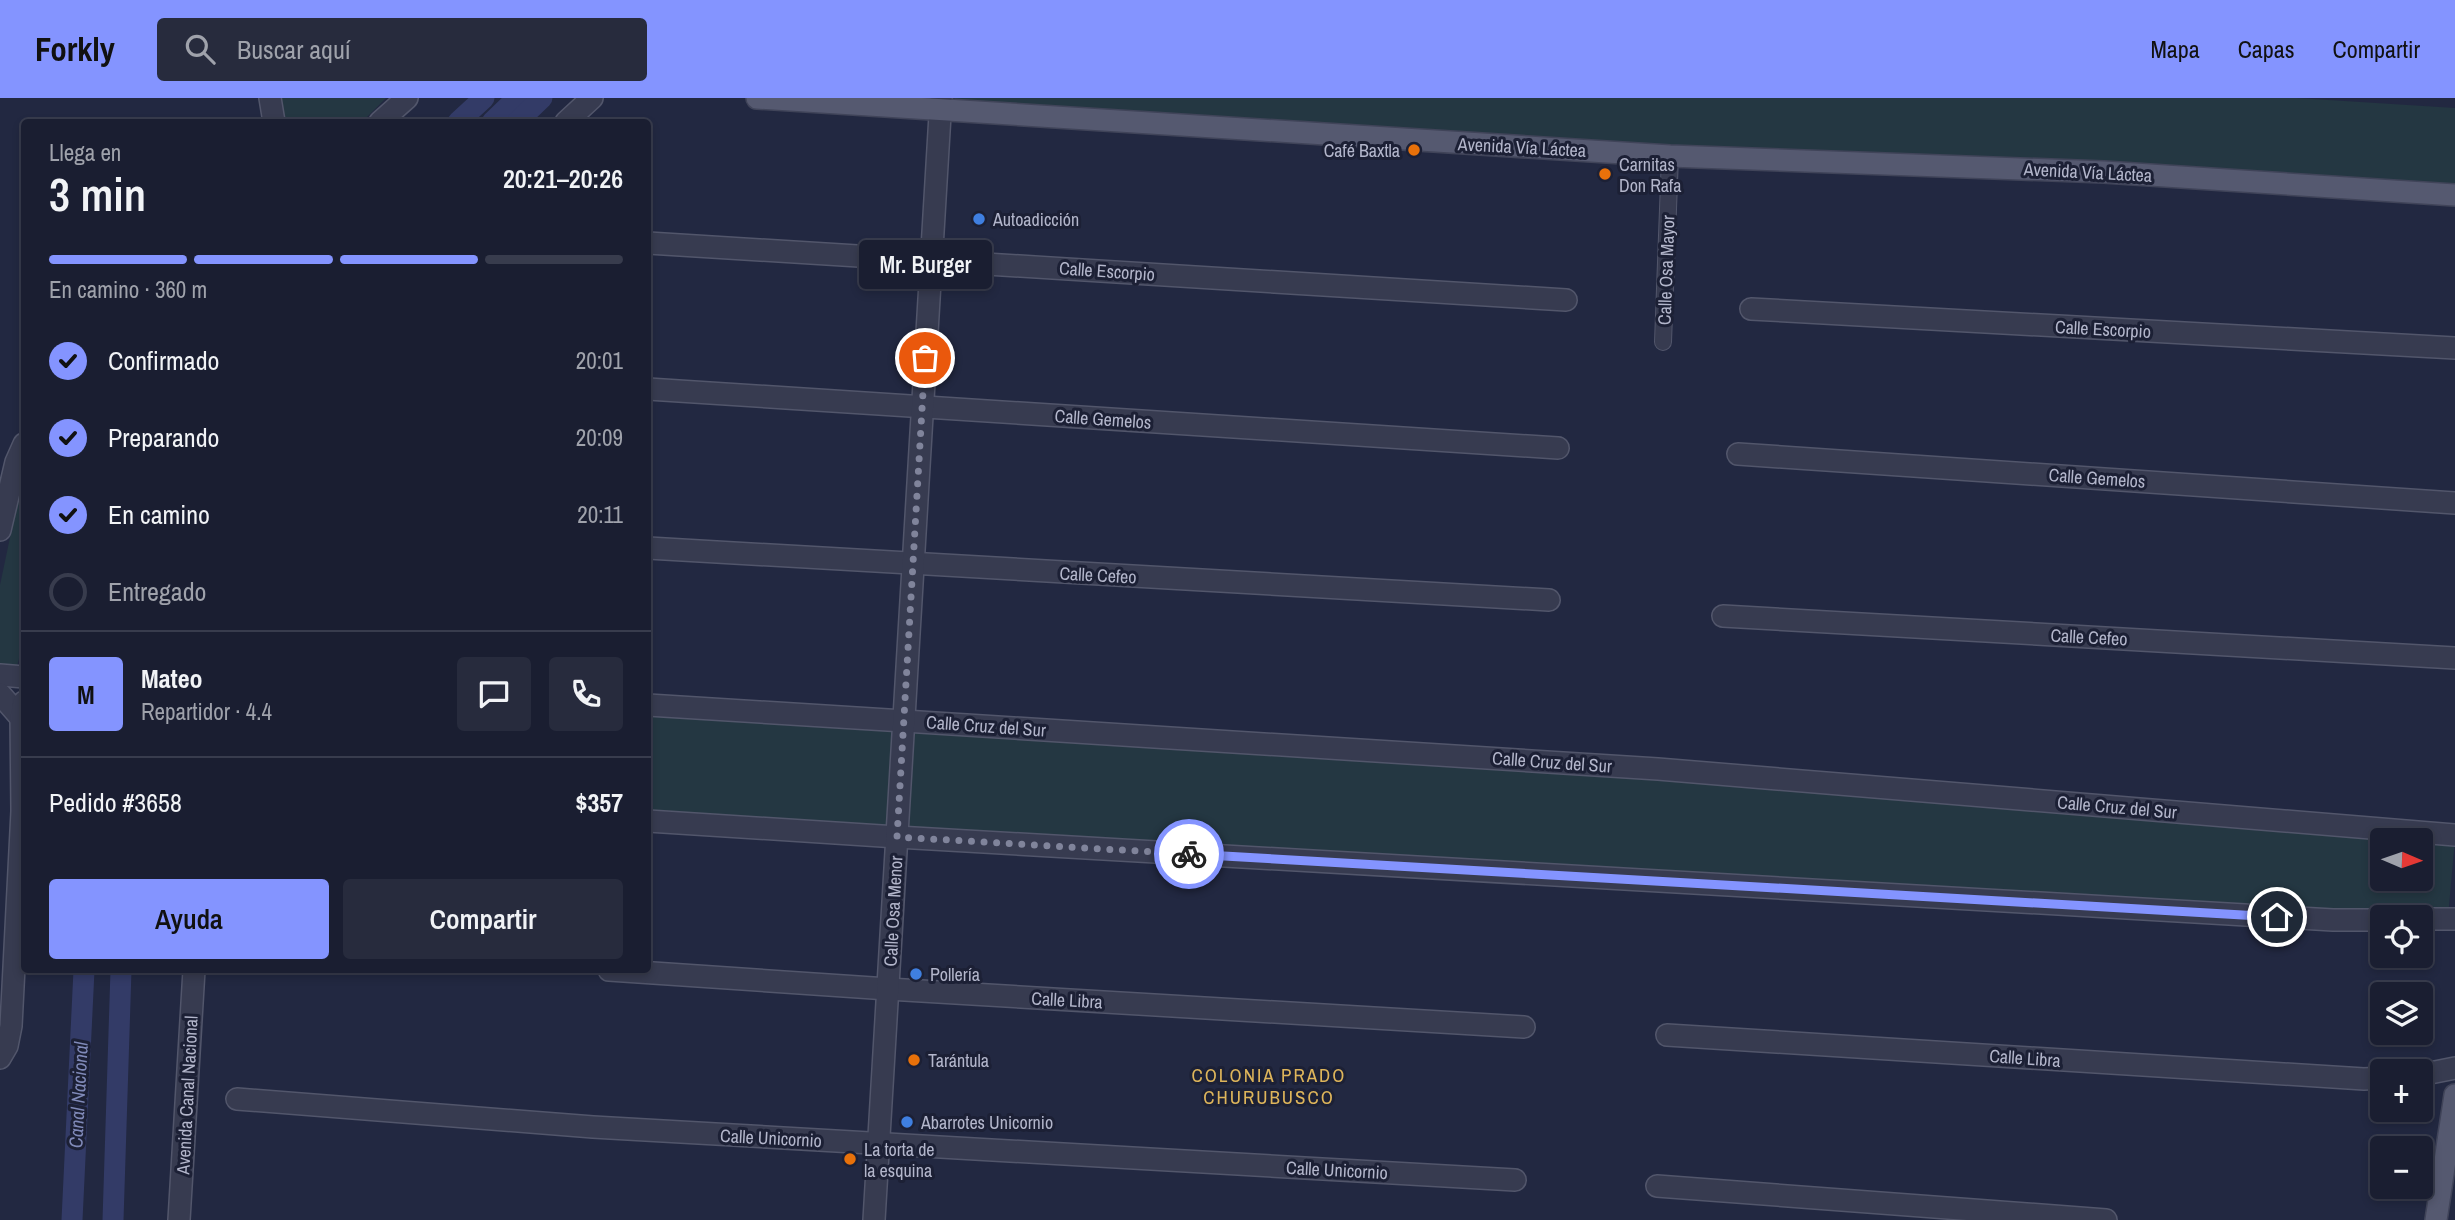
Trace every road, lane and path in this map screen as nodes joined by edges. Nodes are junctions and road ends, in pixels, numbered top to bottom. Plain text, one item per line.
1 (270, 98) edge
2 (407, 98) edge
3 (592, 98) edge
4 (757, 98) edge
5 (940, 104) edge
6 (274, 119) edge
7 (383, 119) edge
8 (569, 119) edge
9 (1670, 156) junction
10 (2455, 195) edge
11 (651, 243) edge
12 (931, 260) junction
13 (1566, 300) dead end
14 (1751, 309) dead end
15 (1663, 342) dead end
16 (2455, 348) edge
17 (651, 389) edge
18 (922, 408) junction
19 (1558, 448) dead end
20 (21, 451) edge
21 (1738, 454) dead end
22 (2455, 503) edge
23 (0, 530) edge
24 (651, 548) edge
25 (913, 564) junction
26 (1549, 600) dead end
27 (1723, 616) dead end
28 (2455, 658) edge
29 (0, 675) edge
30 (21, 677) edge
31 (0, 694) edge
32 (651, 705) edge
33 (21, 709) edge
34 (21, 718) edge
35 (904, 721) junction
36 (10, 761) edge
37 (21, 807) edge
38 (21, 820) edge
39 (651, 821) edge
40 (2455, 835) edge
41 (897, 837) junction
42 (2370, 919) edge
43 (2433, 919) edge
44 (2455, 919) edge
45 (8, 944) edge
46 (194, 973) edge
47 (651, 973) edge
48 (888, 989) junction
49 (1524, 1027) dead end
50 (1667, 1035) dead end
51 (0, 1058) edge
52 (2455, 1068) edge
53 (2433, 1072) edge
54 (2370, 1079) edge
55 (2455, 1095) edge
56 (237, 1099) dead end
57 (878, 1144) junction
58 (1515, 1181) dead end
59 (1657, 1186) dead end
60 (2448, 1186) edge
61 (180, 1220) edge
62 (874, 1220) edge
63 (2106, 1220) edge
64 (2436, 1220) edge

1 - 6 street
2 - 7 street
3 - 8 street
4 - 5 main road, Avenida Vía Láctea
5 - 9 main road, Avenida Vía Láctea
5 - 12 street, Calle Osa Menor
9 - 10 main road, Avenida Vía Láctea
9 - 15 street, Calle Osa Mayor
11 - 12 street, Calle Escorpio
12 - 13 street, Calle Escorpio
12 - 18 street, Calle Osa Menor
14 - 16 street, Calle Escorpio
17 - 18 street, Calle Gemelos
18 - 19 street, Calle Gemelos
18 - 25 street, Calle Osa Menor
20 - 23 street
21 - 22 street, Calle Gemelos
24 - 25 street, Calle Cefeo
25 - 26 street, Calle Cefeo
25 - 35 street, Calle Osa Menor
27 - 28 street, Calle Cefeo
29 - 30 street
31 - 33 street
32 - 35 street, Calle Cruz del Sur
34 - 36 street
35 - 40 street, Calle Cruz del Sur
35 - 41 street, Calle Osa Menor
36 - 37 street
38 - 45 street
39 - 41 street
41 - 42 street
41 - 48 street, Calle Osa Menor
43 - 44 street
45 - 51 street
46 - 61 street, Avenida Canal Nacional
47 - 48 street, Calle Libra
48 - 49 street, Calle Libra
48 - 57 street, Calle Osa Menor
50 - 54 street, Calle Libra
52 - 53 street
55 - 60 main road
56 - 57 street, Calle Unicornio
57 - 58 street, Calle Unicornio
57 - 62 street, Calle Osa Menor
59 - 63 street
60 - 64 main road

